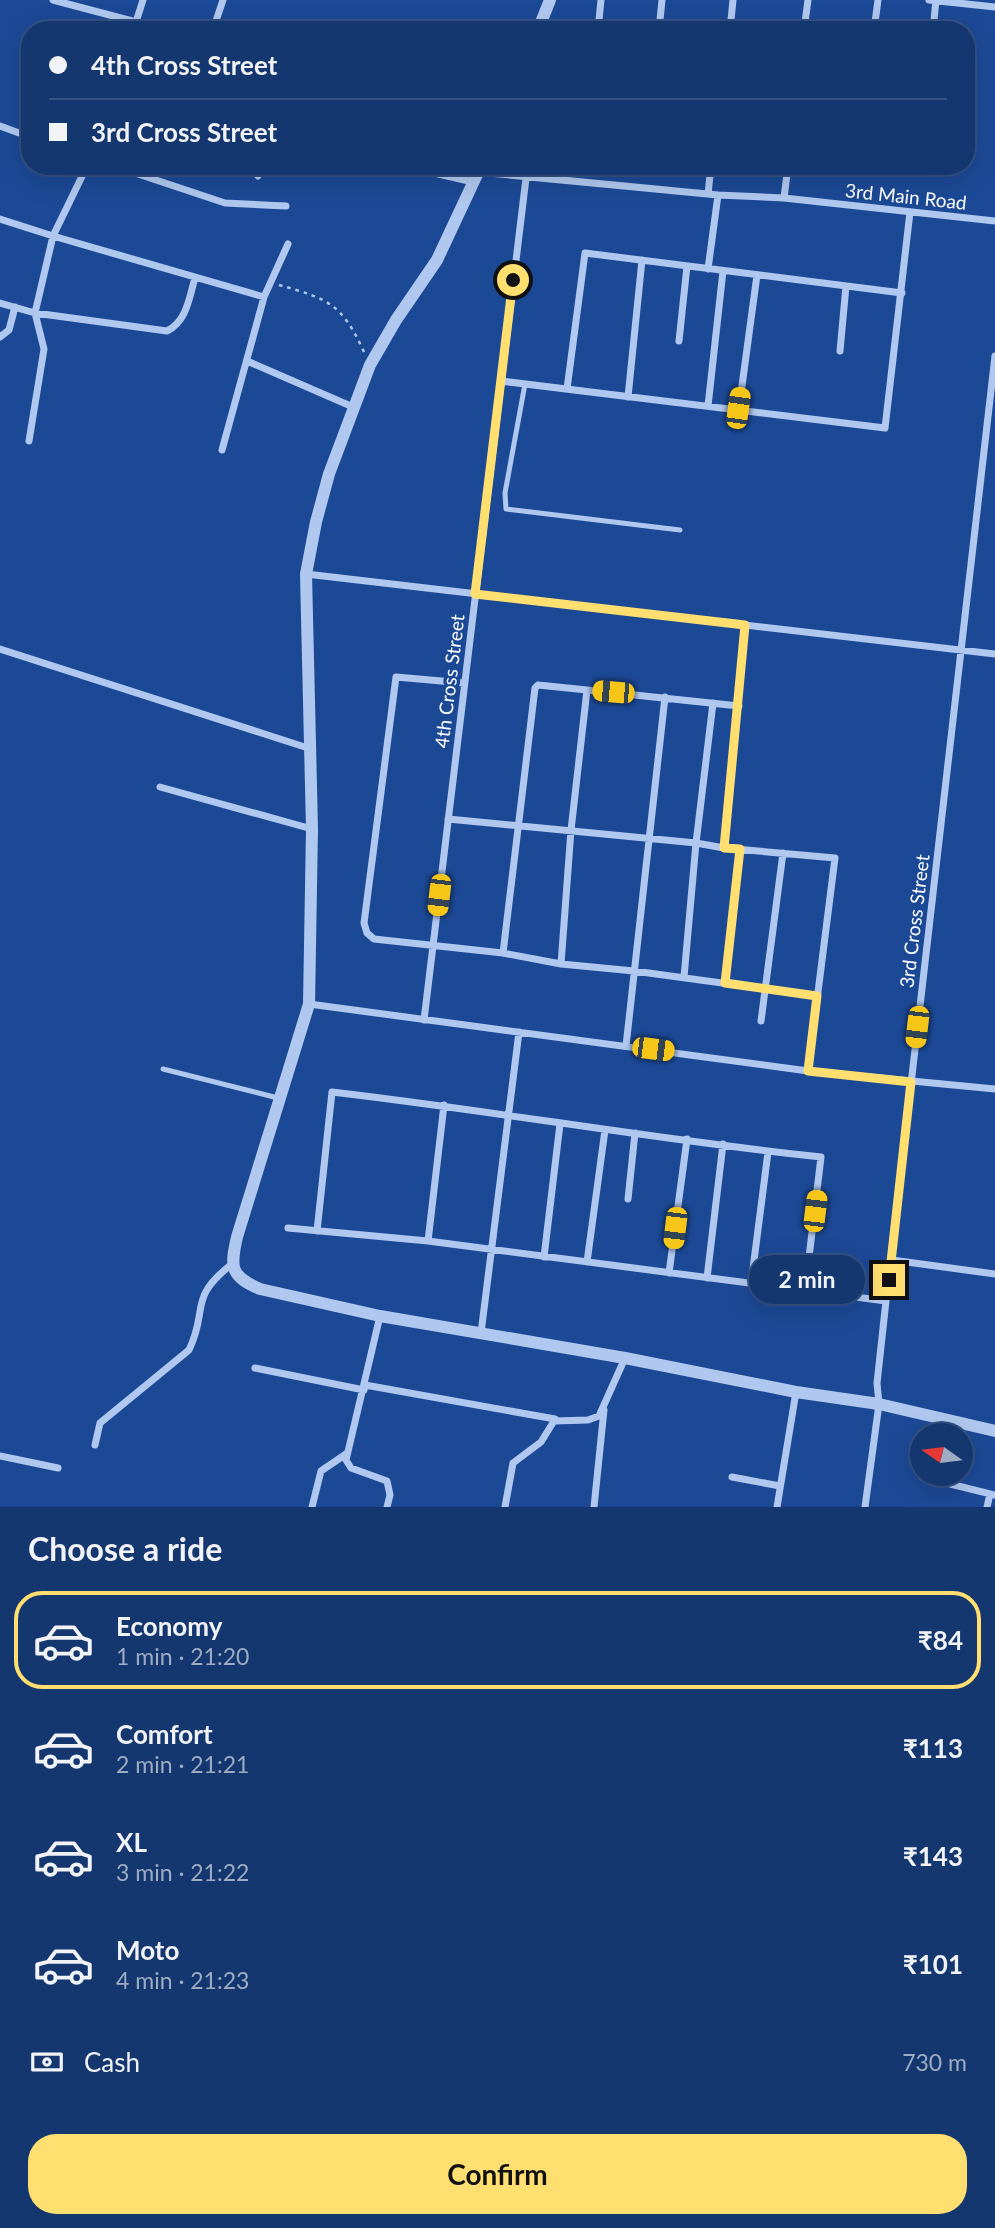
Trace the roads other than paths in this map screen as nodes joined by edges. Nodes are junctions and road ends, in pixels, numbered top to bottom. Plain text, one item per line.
1 (53, 0) edge
2 (144, 0) edge
3 (223, 0) edge
4 (550, 0) edge
5 (601, 0) edge
6 (662, 0) edge
7 (733, 0) edge
8 (808, 0) edge
9 (878, 0) edge
10 (934, 0) edge
11 (995, 7) edge
12 (118, 21) edge
13 (136, 21) edge
14 (216, 21) edge
15 (542, 21) edge
16 (599, 21) edge
17 (660, 21) edge
18 (731, 21) edge
19 (805, 21) edge
20 (875, 21) edge
21 (933, 21) edge
22 (0, 126) edge
23 (21, 134) edge
24 (83, 175) edge
25 (141, 175) edge
26 (476, 175) edge
27 (497, 175) edge
28 (710, 175) edge
29 (787, 175) edge
30 (526, 178) junction
31 (708, 194) junction
32 (718, 195) junction
33 (784, 198) junction
34 (286, 206) dead end
35 (910, 212) junction
36 (0, 219) edge
37 (995, 221) edge
38 (53, 236) junction
39 (288, 244) dead end
40 (642, 260) junction
41 (687, 266) junction
42 (708, 269) junction
43 (723, 271) junction
44 (757, 275) junction
45 (195, 278) junction
46 (846, 286) junction
47 (902, 293) junction
48 (264, 297) junction
49 (0, 303) edge
50 (15, 307) junction
51 (35, 313) junction
52 (0, 337) edge
53 (679, 341) dead end
54 (839, 351) dead end
55 (995, 356) edge
56 (247, 361) junction
57 (501, 381) junction
58 (525, 384) junction
59 (567, 389) junction
60 (628, 397) junction
61 (708, 406) junction
62 (353, 407) junction
63 (738, 408) junction
64 (29, 441) dead end
65 (222, 450) dead end
66 (680, 530) dead end
67 (306, 574) junction
68 (475, 594) junction
69 (745, 625) junction
70 (0, 649) edge
71 (961, 650) junction
72 (995, 654) edge
73 (464, 682) junction
74 (587, 690) junction
75 (665, 697) junction
76 (713, 703) junction
77 (739, 706) junction
78 (308, 748) junction
79 (160, 788) dead end
80 (448, 819) junction
81 (518, 826) junction
82 (312, 829) junction
83 (571, 830) junction
84 (648, 837) junction
85 (696, 843) junction
86 (724, 848) junction
87 (740, 849) junction
88 (783, 853) junction
89 (432, 946) junction
90 (503, 953) junction
91 (561, 964) junction
92 (634, 971) junction
93 (684, 977) junction
94 (725, 983) junction
95 (765, 991) junction
96 (817, 996) junction
97 (309, 1004) junction
98 (424, 1020) junction
99 (761, 1021) dead end
100 (519, 1032) junction
101 (626, 1046) junction
102 (163, 1069) dead end
103 (808, 1071) junction
104 (911, 1082) junction
105 (995, 1089) edge
106 (280, 1098) junction
107 (444, 1105) junction
108 (508, 1115) junction
109 (560, 1124) junction
110 (606, 1130) junction
111 (635, 1133) junction
112 (687, 1139) junction
113 (723, 1144) junction
114 (768, 1152) junction
115 (628, 1199) dead end
116 (288, 1228) dead end
117 (317, 1231) junction
118 (428, 1241) junction
119 (491, 1250) junction
120 (544, 1257) junction
121 (892, 1260) junction
122 (587, 1262) junction
123 (232, 1264) junction
124 (669, 1273) junction
125 (995, 1274) edge
126 (707, 1278) junction
127 (751, 1284) junction
128 (805, 1291) junction
129 (886, 1301) junction
130 (380, 1316) junction
131 (481, 1333) junction
132 (625, 1358) junction
133 (256, 1368) dead end
134 (364, 1387) junction
135 (796, 1392) junction
136 (880, 1404) junction
137 (604, 1409) junction
138 (559, 1420) junction
139 (995, 1431) edge
140 (95, 1445) dead end
141 (346, 1454) junction
142 (0, 1456) edge
143 (58, 1468) dead end
144 (732, 1477) dead end
145 (780, 1486) junction
146 (957, 1486) edge
147 (992, 1495) edge
148 (312, 1507) edge
149 (387, 1507) edge
150 (505, 1507) edge
151 (594, 1507) edge
152 (777, 1507) edge
153 (865, 1507) edge
154 (987, 1507) edge

1 - 12 street
2 - 13 street
3 - 14 street
4 - 15 street
5 - 16 street
6 - 17 street
7 - 18 street
8 - 19 street
9 - 20 street
10 - 11 street
10 - 21 street
22 - 23 street
24 - 38 street
25 - 34 street
26 - 62 street
27 - 30 street, 3rd Main Road
28 - 31 street
29 - 33 street
30 - 31 street, 3rd Main Road
30 - 57 street, 4th Cross Street
31 - 32 street, 3rd Main Road
32 - 33 street, 3rd Main Road
32 - 42 street
33 - 35 street, 3rd Main Road
35 - 37 street, 3rd Main Road
35 - 47 street
36 - 38 street
38 - 45 street
38 - 51 street
39 - 48 street
40 - 41 street
40 - 59 street
40 - 60 street
41 - 42 street
41 - 53 street
42 - 43 street
43 - 44 street
43 - 61 street
44 - 46 street
44 - 63 street
45 - 48 street
45 - 51 street
46 - 47 street
46 - 54 street
47 - 63 street
48 - 56 street
49 - 50 street
50 - 51 street
50 - 52 street
51 - 64 street
55 - 71 street, 3rd Cross Street
56 - 62 street
56 - 65 street
57 - 58 street
57 - 68 street, 4th Cross Street
58 - 59 street
58 - 66 lane
59 - 60 street
60 - 61 street
61 - 63 street
62 - 67 street
67 - 68 street
67 - 78 street
68 - 69 street
68 - 73 street, 4th Cross Street
69 - 71 street
69 - 77 street
70 - 78 street
71 - 72 street
71 - 104 street, 3rd Cross Street
73 - 80 street, 4th Cross Street
73 - 89 street
74 - 75 street
74 - 81 street
74 - 83 street
75 - 76 street
75 - 84 street
76 - 77 street
76 - 85 street
77 - 86 street
78 - 82 street
79 - 82 street
80 - 81 street
80 - 89 street, 4th Cross Street
81 - 83 street
81 - 90 street
82 - 97 street
83 - 84 street
83 - 91 street
84 - 85 street
84 - 92 street
85 - 86 street
85 - 93 street
86 - 87 street
87 - 88 street
87 - 94 street
88 - 95 street
88 - 96 street
89 - 90 street
89 - 98 street, 4th Cross Street
90 - 91 street
91 - 92 street
92 - 93 street
92 - 101 street
93 - 94 street
94 - 95 street
95 - 96 street
95 - 99 street
96 - 103 street
97 - 98 street
97 - 106 street
98 - 100 street
100 - 101 street
100 - 108 street
101 - 103 street
102 - 106 lane
103 - 104 street
104 - 105 street
104 - 121 street, 3rd Cross Street
106 - 123 street
107 - 108 street
107 - 117 street
107 - 118 street
108 - 109 street
108 - 119 street
109 - 110 street
109 - 120 street
110 - 111 street
110 - 122 street
111 - 112 street
111 - 115 street
112 - 113 street
112 - 124 street
113 - 114 street
113 - 126 street
114 - 127 street
114 - 128 street
116 - 117 street
117 - 118 street
118 - 119 street
119 - 120 street
119 - 131 street
120 - 122 street
121 - 125 street
121 - 129 street, 3rd Cross Street
122 - 124 street
123 - 130 street
123 - 140 street
124 - 126 street
126 - 127 street
127 - 128 street
128 - 129 street
129 - 136 street, 3rd Cross Street
130 - 131 street
130 - 134 street
131 - 132 street
132 - 135 street
132 - 137 street
133 - 134 street
134 - 138 street
134 - 141 street
135 - 136 street
135 - 145 street
136 - 139 street
136 - 153 street, 3rd Cross Street
137 - 138 street
137 - 151 street
138 - 150 street
141 - 148 street
141 - 149 street
142 - 143 street
144 - 145 street
145 - 152 street
146 - 147 street
147 - 154 street

